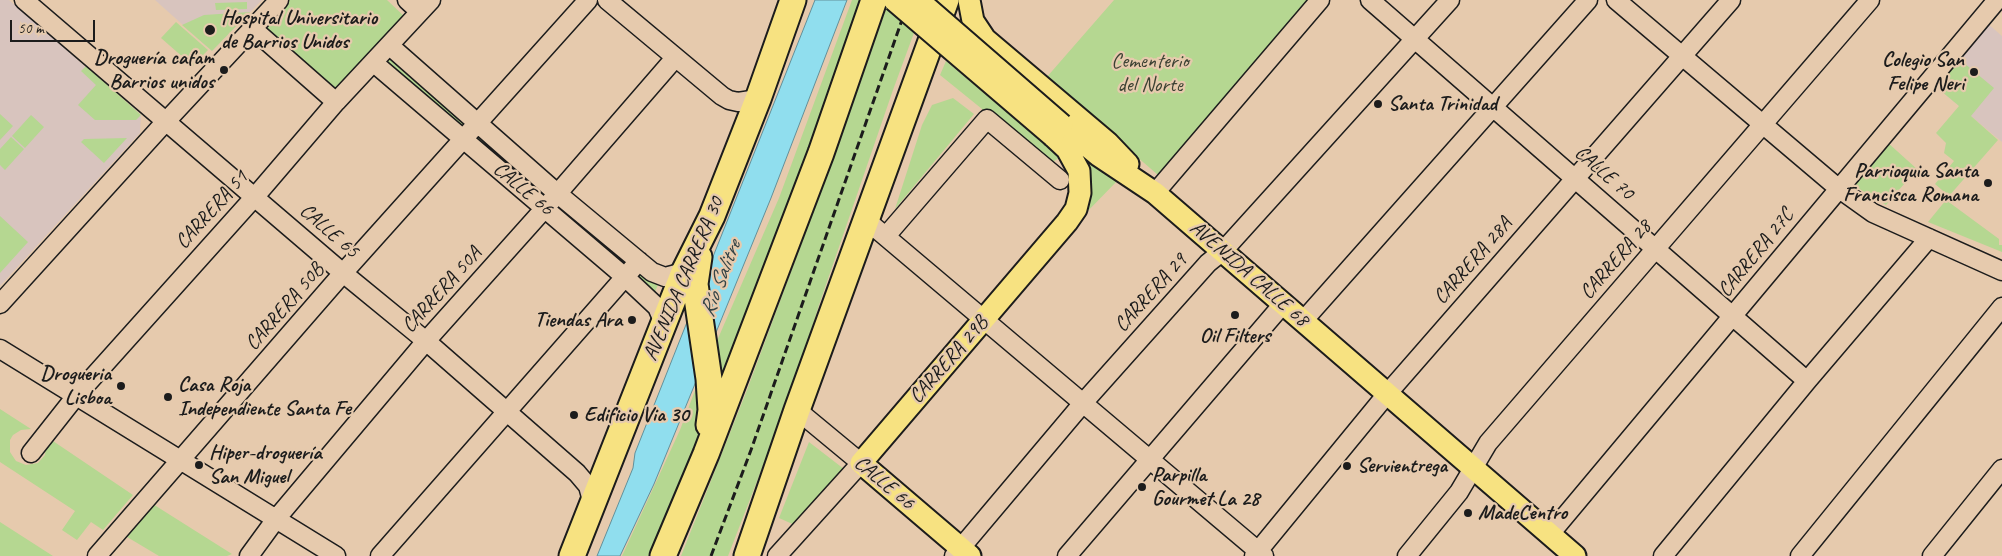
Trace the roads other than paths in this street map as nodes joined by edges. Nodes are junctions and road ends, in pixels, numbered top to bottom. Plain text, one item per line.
1 (24, 0) edge
2 (279, 0) edge
3 (407, 0) edge
4 (588, 0) edge
5 (607, 0) edge
6 (793, 0) edge
7 (874, 0) edge
8 (894, 0) edge
9 (918, 0) edge
10 (946, 0) edge
11 (969, 0) edge
12 (1320, 0) edge
13 (1370, 0) edge
14 (1450, 0) edge
15 (1588, 0) edge
16 (1616, 0) edge
17 (1731, 0) edge
18 (1870, 0) edge
19 (1996, 0) edge
20 (426, 6) edge
21 (253, 29) junction
22 (1415, 39) junction
23 (390, 46) junction
24 (1682, 56) junction
25 (675, 58) junction
26 (374, 63) junction
27 (758, 99) junction
28 (336, 102) junction
29 (1493, 107) junction
30 (165, 121) junction
31 (479, 124) junction
32 (1763, 125) junction
33 (1060, 137) junction
34 (464, 140) junction
35 (1574, 178) junction
36 (1060, 180) dead end
37 (1838, 188) junction
38 (1155, 193) junction
39 (558, 194) junction
40 (254, 197) junction
41 (545, 208) junction
42 (866, 220) junction
43 (886, 236) junction
44 (1929, 238) junction
45 (1655, 249) junction
46 (1223, 251) junction
47 (640, 261) junction
48 (2002, 271) edge
49 (344, 274) junction
50 (624, 277) junction
51 (690, 282) junction
52 (0, 304) edge
53 (1283, 304) junction
54 (2002, 307) edge
55 (1733, 316) junction
56 (984, 319) junction
57 (1303, 321) junction
58 (664, 323) junction
59 (426, 341) junction
60 (0, 349) edge
61 (1807, 381) junction
62 (1387, 394) junction
63 (76, 396) junction
64 (1083, 403) junction
65 (797, 410) junction
66 (508, 412) junction
67 (31, 453) dead end
68 (706, 454) junction
69 (1150, 459) junction
70 (181, 460) junction
71 (861, 463) junction
72 (1473, 468) junction
73 (2002, 469) edge
74 (593, 504) junction
75 (276, 519) junction
76 (1550, 534) junction
77 (962, 553) edge
78 (1259, 554) edge
79 (1573, 555) edge
80 (97, 556) edge
81 (249, 556) edge
82 (336, 556) edge
83 (380, 556) edge
84 (572, 556) edge
85 (663, 556) edge
86 (747, 556) edge
87 (777, 556) edge
88 (1067, 556) edge
89 (1407, 556) edge
90 (1663, 556) edge
91 (1800, 556) edge
92 (1932, 556) edge

1 - 30 street, CALLE 65
2 - 21 street
3 - 20 street
4 - 31 street, CARRERA 50B
5 - 25 street
6 - 27 highway, AVENIDA CARRERA 30
7 - 68 highway
8 - 33 main road, AVENIDA CALLE 68, bridge
9 - 33 main road, AVENIDA CALLE 68, bridge
10 - 42 highway
11 - 38 main road
12 - 38 street
13 - 22 street, CALLE 70
14 - 22 street, CARRERA 29
15 - 29 street
16 - 24 street
17 - 24 street, CARRERA 28A
18 - 32 street, CARRERA 28
19 - 37 street, CARRERA 27C
20 - 23 street, CARRERA 51
21 - 28 street
21 - 30 street
22 - 29 street, CALLE 70
22 - 46 street, CARRERA 29
23 - 26 street, CARRERA 51
23 - 31 street, CALLE 66
24 - 32 street
24 - 35 street, CARRERA 28A
25 - 27 street
25 - 39 street, CARRERA 50A
26 - 28 street, CARRERA 51
26 - 34 street, CALLE 66
27 - 51 highway, AVENIDA CARRERA 30
28 - 40 street, CARRERA 51
29 - 35 street, CALLE 70
29 - 57 street
30 - 40 street, CALLE 65
30 - 52 street
31 - 34 street, CARRERA 50B
31 - 39 street, CALLE 66
32 - 37 street
32 - 45 street, CARRERA 28
33 - 38 main road, AVENIDA CALLE 68
33 - 56 main road, CARRERA 29B
34 - 41 street, CALLE 66
34 - 49 street, CARRERA 50B
35 - 45 street, CALLE 70
35 - 62 street, CARRERA 28A
36 - 43 street
37 - 44 street
37 - 55 street, CARRERA 27C
38 - 46 main road, AVENIDA CALLE 68
39 - 41 street, CARRERA 50A
39 - 47 street, CALLE 66
40 - 49 street, CALLE 65
40 - 63 street, CARRERA 51
41 - 50 street, CALLE 66
41 - 59 street, CARRERA 50A
42 - 43 street
42 - 65 highway
43 - 56 street
44 - 48 street
44 - 61 street
45 - 55 street, CALLE 70
45 - 72 street, CARRERA 28
46 - 53 main road, AVENIDA CALLE 68
46 - 64 street, CARRERA 29
47 - 50 street
47 - 51 street, CALLE 66
49 - 59 street, CALLE 65
49 - 70 street, CARRERA 50B
50 - 58 street, CALLE 66
50 - 66 street
51 - 58 highway, AVENIDA CARRERA 30
51 - 68 highway
53 - 57 main road, AVENIDA CALLE 68
53 - 69 street
54 - 91 street
55 - 61 street, CALLE 70
55 - 76 street, CARRERA 27C
56 - 64 street
56 - 71 main road, CARRERA 29B
57 - 62 main road, AVENIDA CALLE 68
58 - 74 highway, AVENIDA CARRERA 30
59 - 66 street, CALLE 65
59 - 75 street, CARRERA 50A
60 - 63 street
61 - 90 street
62 - 72 main road, AVENIDA CALLE 68
62 - 78 street, CARRERA 28A
63 - 67 street, CARRERA 51
63 - 70 street
64 - 69 street
64 - 77 street, CARRERA 29
65 - 71 street, CALLE 66
65 - 86 highway
66 - 74 street, CALLE 65
66 - 83 street
68 - 85 highway
69 - 78 street
69 - 88 street
70 - 75 street
70 - 80 street, CARRERA 50B
71 - 77 main road, CALLE 66
71 - 87 street, CARRERA 29B
72 - 76 main road, AVENIDA CALLE 68
72 - 89 street, CARRERA 28
73 - 92 street
74 - 84 highway, AVENIDA CARRERA 30
75 - 81 street, CARRERA 50A
75 - 82 street
76 - 79 main road, AVENIDA CALLE 68

